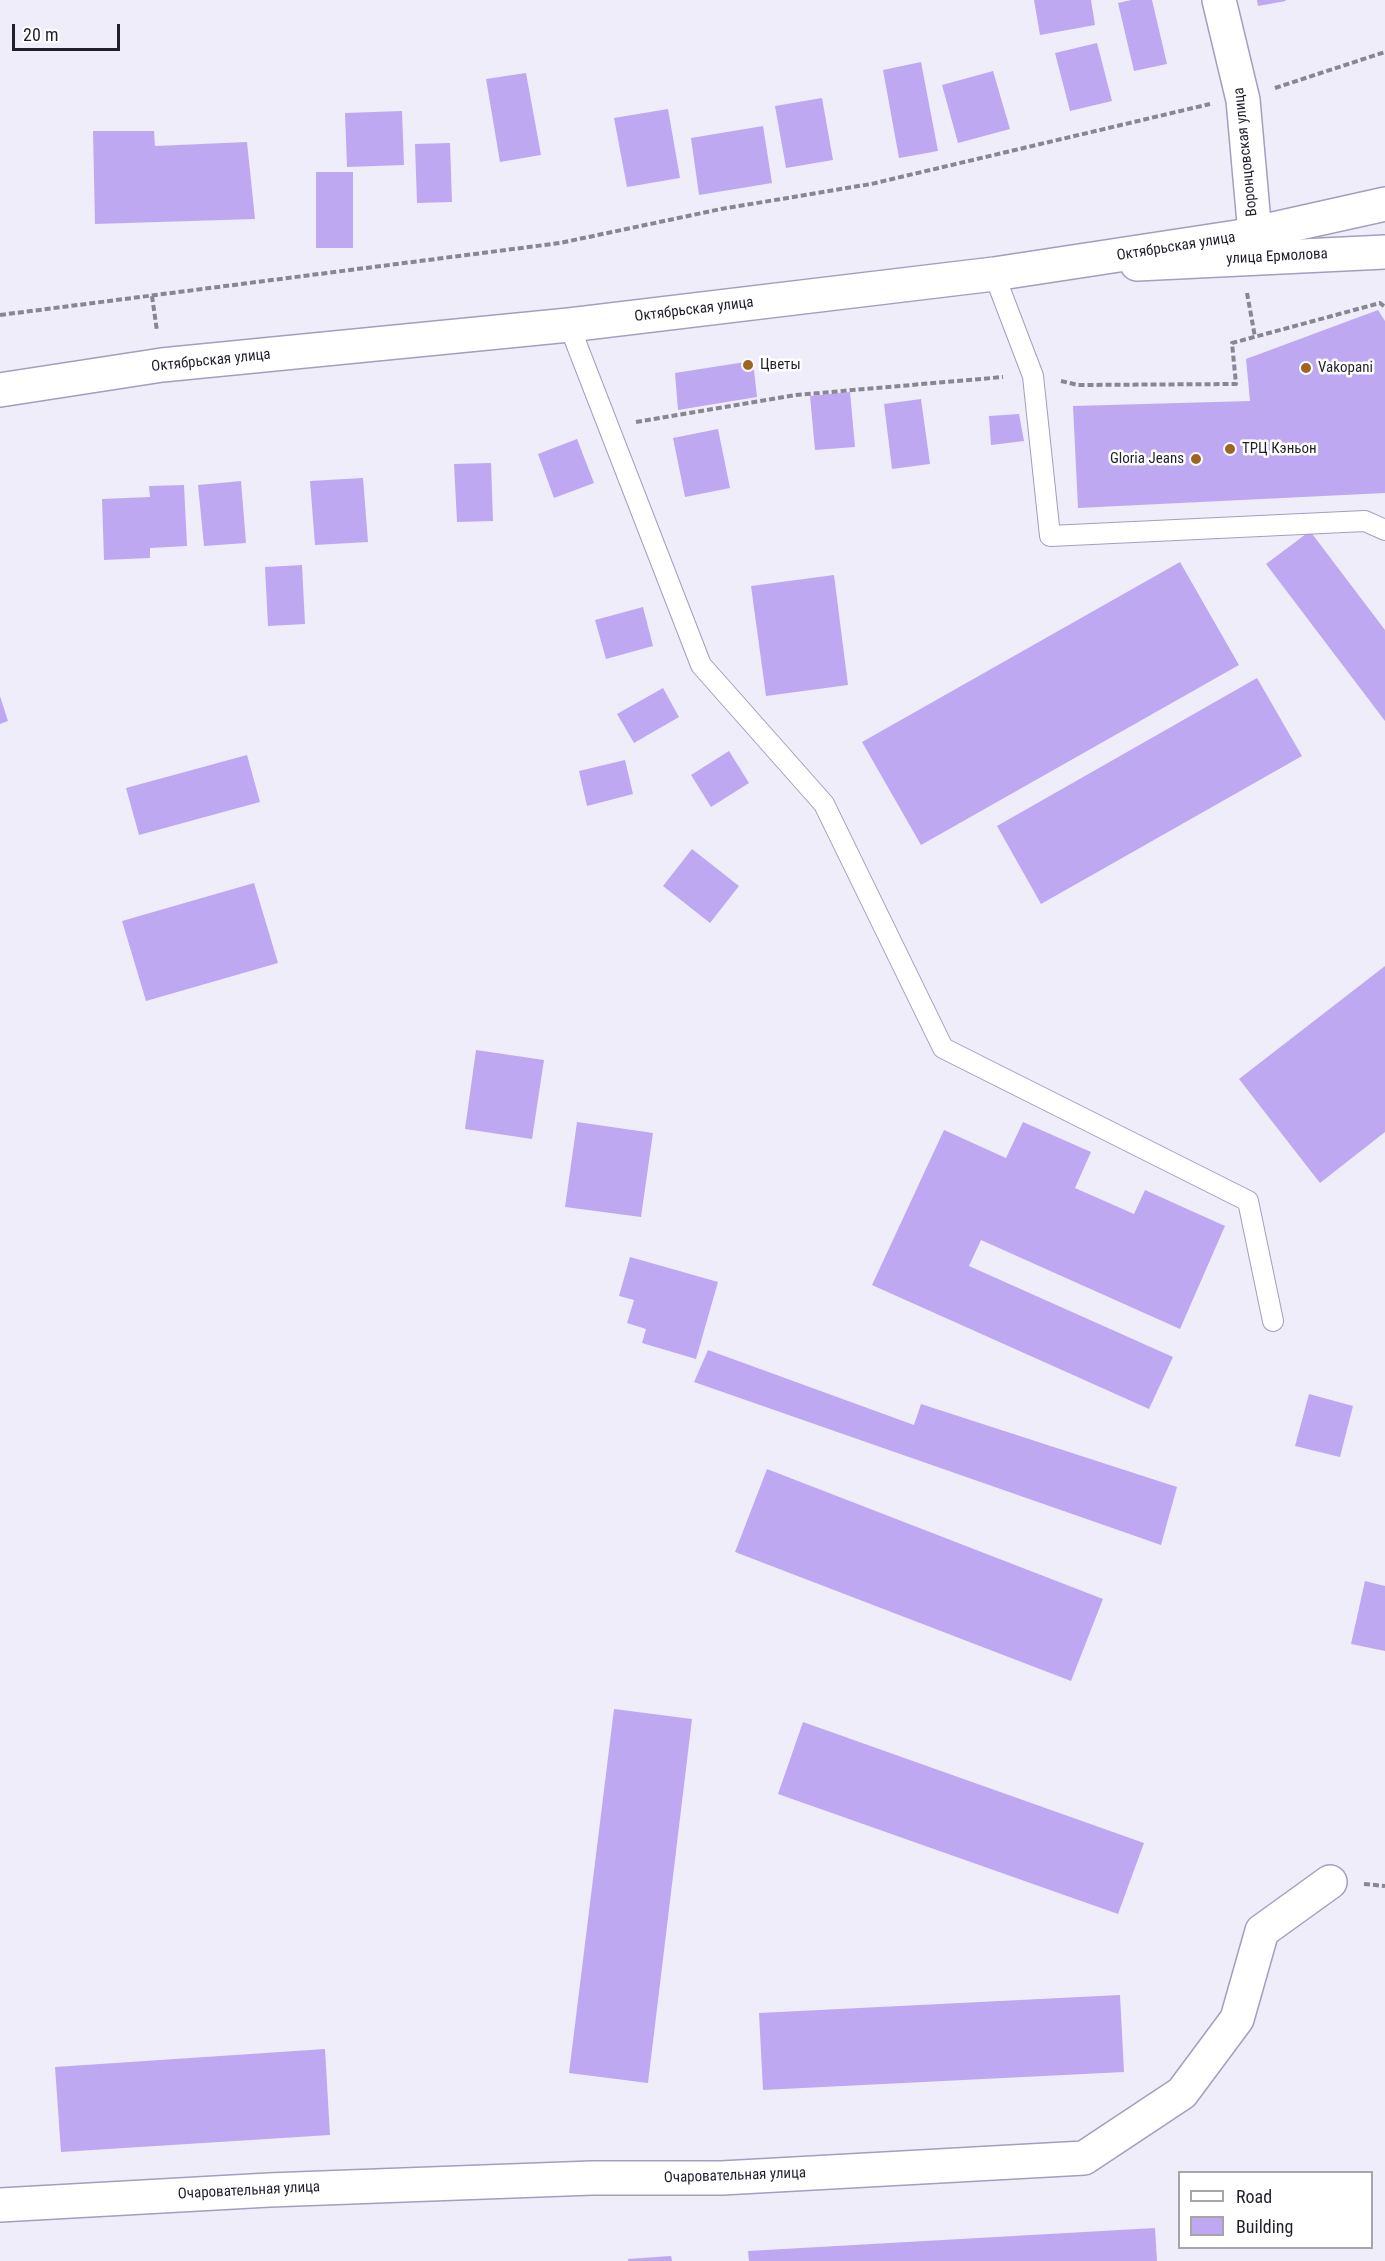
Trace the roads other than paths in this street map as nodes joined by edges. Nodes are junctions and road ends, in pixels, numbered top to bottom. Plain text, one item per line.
1 (1219, 0) edge
2 (1385, 204) edge
3 (1255, 234) junction
4 (1385, 252) edge
5 (1009, 272) junction
6 (569, 325) junction
7 (0, 390) edge
8 (1385, 530) edge
9 (1273, 1322) dead end
10 (1330, 1882) dead end
11 (0, 2205) edge

1 - 3 street, Воронцовская улица
2 - 3 street, Октябрьская улица
3 - 5 street, Октябрьская улица
4 - 5 street, улица Ермолова
5 - 6 street, Октябрьская улица
5 - 8 lane
6 - 7 street, Октябрьская улица
6 - 9 lane
10 - 11 street, Очаровательная улица

